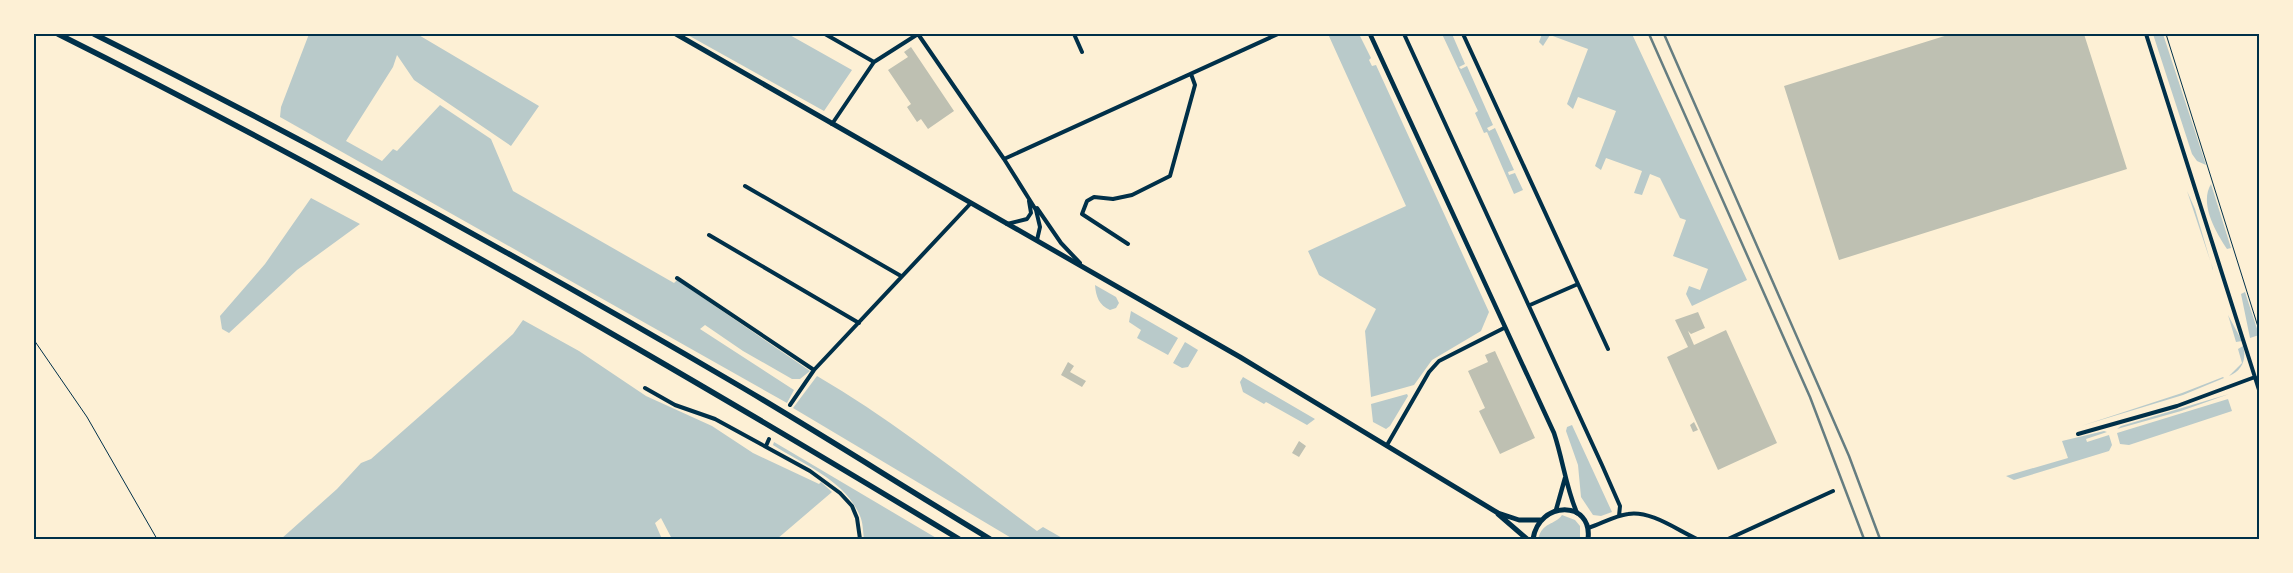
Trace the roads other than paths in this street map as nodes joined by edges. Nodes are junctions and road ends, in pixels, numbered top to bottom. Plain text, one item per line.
1 (58, 34) edge
2 (94, 34) edge
3 (676, 34) edge
4 (825, 34) edge
5 (918, 34) edge
6 (1074, 34) edge
7 (1278, 34) edge
8 (1370, 34) edge
9 (1404, 34) edge
10 (1463, 34) edge
11 (2146, 34) edge
12 (1082, 52) dead end
13 (874, 62) junction
14 (1190, 74) junction
15 (832, 124) junction
16 (1004, 159) junction
17 (745, 186) dead end
18 (1029, 198) junction
19 (971, 203) junction
20 (1007, 224) junction
21 (709, 235) dead end
22 (1037, 240) junction
23 (1128, 244) dead end
24 (1085, 268) junction
25 (901, 276) junction
26 (678, 278) dead end
27 (1578, 284) junction
28 (1530, 305) junction
29 (859, 323) junction
30 (1504, 328) junction
31 (1608, 349) dead end
32 (814, 370) junction
33 (2255, 377) junction
34 (645, 388) dead end
35 (2259, 390) edge
36 (790, 405) dead end
37 (2078, 434) dead end
38 (769, 439) dead end
39 (1387, 445) junction
40 (766, 446) junction
41 (1566, 475) junction
42 (1834, 492) dead end
43 (1556, 510) junction
44 (1498, 513) junction
45 (1578, 513) junction
46 (1619, 516) junction
47 (1541, 520) junction
48 (1588, 528) junction
49 (860, 539) edge
50 (959, 539) edge
51 (990, 539) edge
52 (1528, 539) edge
53 (1533, 539) edge
54 (1588, 539) edge
55 (1697, 539) edge
56 (1728, 539) edge

1 - 50 highway
2 - 51 highway
3 - 15 main road
4 - 13 street
5 - 13 street
5 - 16 street
6 - 12 street
7 - 14 street
8 - 30 street
9 - 28 street
10 - 27 street
11 - 33 street
13 - 15 street
14 - 16 street
14 - 23 street
15 - 19 main road
16 - 18 street
17 - 25 street
18 - 20 street
18 - 22 street
18 - 24 street
19 - 20 main road
19 - 25 street
20 - 22 main road
21 - 29 street
22 - 24 main road
24 - 39 main road
25 - 29 street
26 - 32 street
27 - 28 street
27 - 31 street
28 - 46 street
29 - 32 street
30 - 39 street
30 - 41 street
32 - 36 street
33 - 35 street
33 - 37 street
34 - 40 street
38 - 40 street
39 - 44 main road
40 - 49 street
41 - 43 street
41 - 45 street
42 - 56 street
43 - 45 main road
43 - 47 main road
44 - 47 main road
44 - 52 main road
45 - 48 main road
46 - 48 street
46 - 55 street
47 - 53 main road
48 - 54 main road

